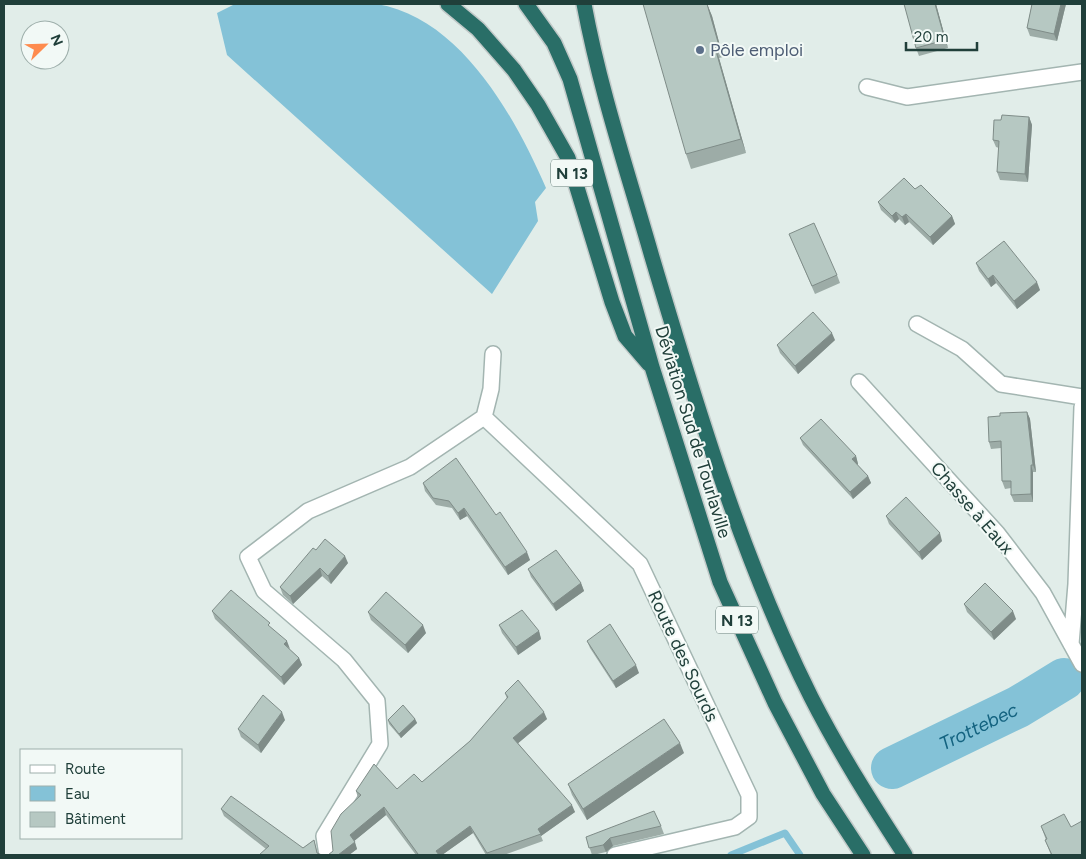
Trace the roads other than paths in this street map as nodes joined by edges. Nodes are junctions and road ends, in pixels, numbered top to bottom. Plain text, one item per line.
1 (448, 4) edge
2 (526, 4) edge
3 (584, 4) edge
4 (1082, 72) edge
5 (867, 87) dead end
6 (917, 324) dead end
7 (493, 354) dead end
8 (652, 367) junction
9 (859, 382) dead end
10 (1082, 397) edge
11 (1082, 407) edge
12 (484, 417) junction
13 (1070, 644) junction
14 (1080, 661) edge
15 (328, 855) edge
16 (615, 855) edge
17 (863, 855) edge
18 (905, 855) edge

1 - 8 highway, N 13
2 - 8 highway, Déviation Sud de Tourlaville / N 13
3 - 18 highway, Déviation Sud de Tourlaville / N 13
4 - 5 street
6 - 10 street
7 - 12 street
8 - 17 highway, Déviation Sud de Tourlaville / N 13
9 - 13 street, Chasse à Eaux
11 - 13 street
12 - 15 street
12 - 16 street, Route des Sourds
13 - 14 street, Chasse à Eaux

